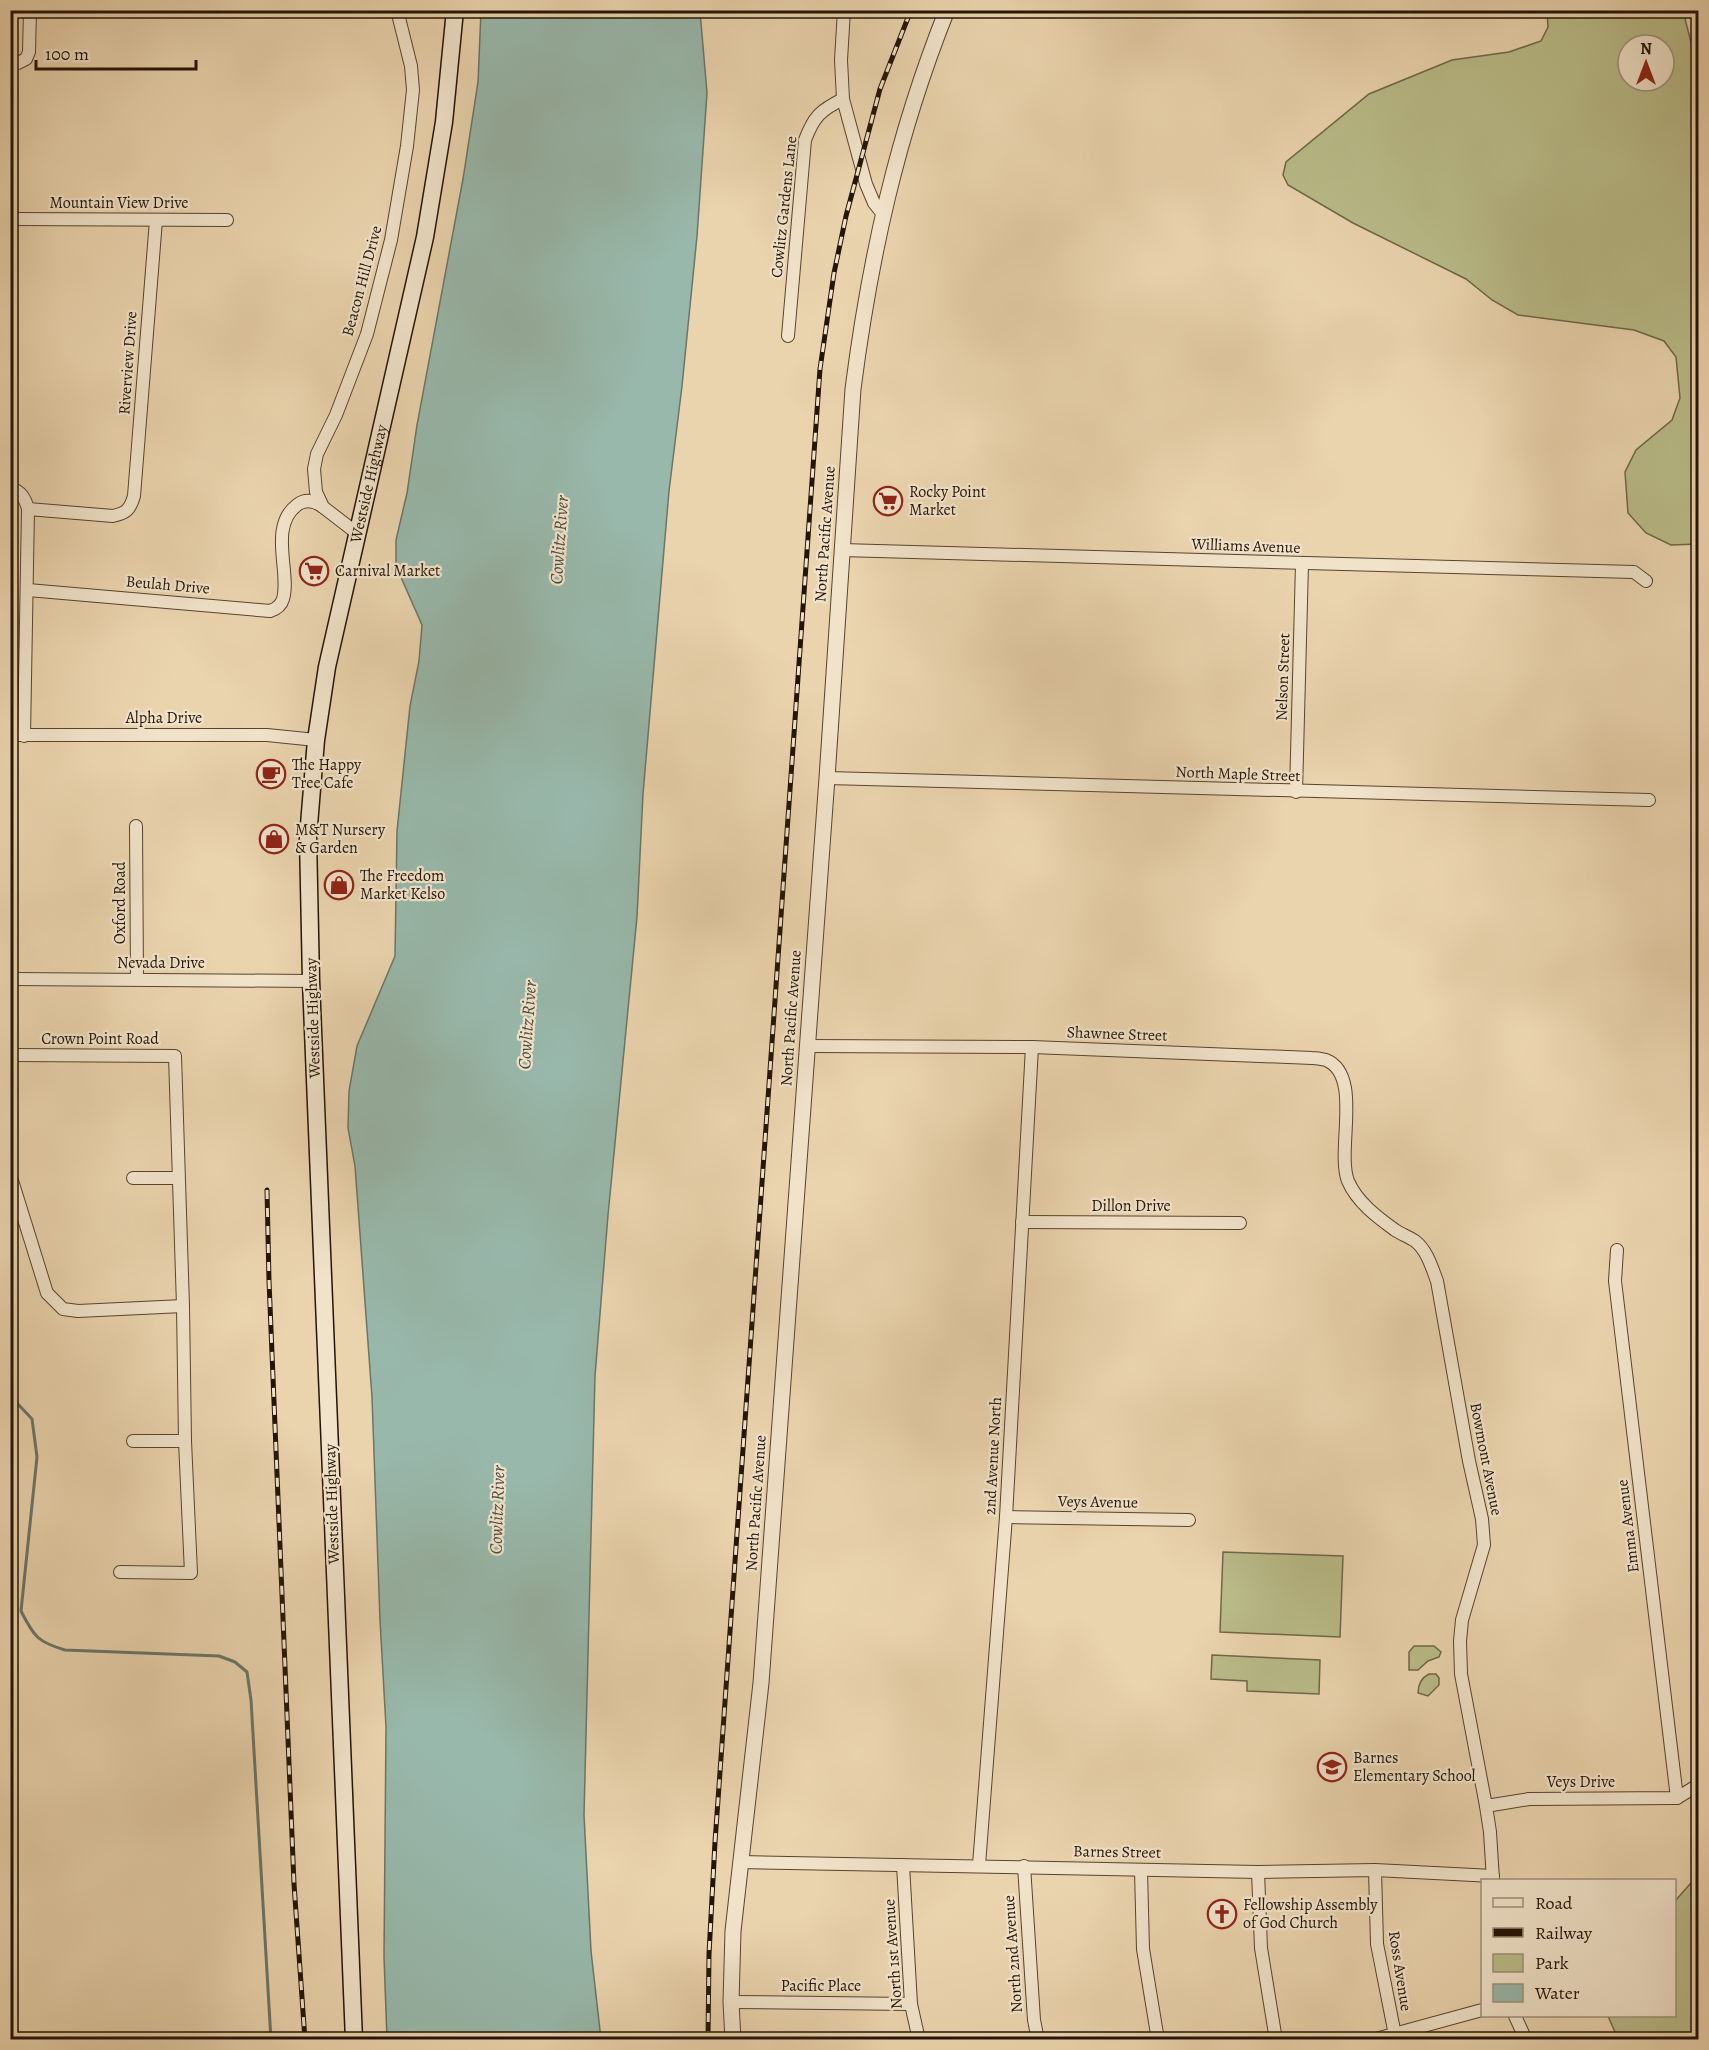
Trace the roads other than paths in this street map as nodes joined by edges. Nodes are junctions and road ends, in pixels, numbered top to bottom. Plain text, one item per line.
1 (30, 10) edge
2 (397, 10) edge
3 (454, 10) edge
4 (844, 10) edge
5 (947, 10) edge
6 (10, 63) edge
7 (843, 99) junction
8 (882, 213) junction
9 (10, 219) edge
10 (156, 220) junction
11 (227, 220) dead end
12 (788, 336) dead end
13 (10, 488) edge
14 (323, 507) junction
15 (28, 509) junction
16 (358, 534) junction
17 (842, 550) junction
18 (1302, 564) junction
19 (1646, 581) dead end
20 (28, 590) junction
21 (10, 735) edge
22 (24, 736) junction
23 (316, 740) junction
24 (827, 778) junction
25 (1296, 792) junction
26 (1649, 800) dead end
27 (136, 826) dead end
28 (10, 979) edge
29 (136, 979) junction
30 (311, 981) junction
31 (807, 1046) junction
32 (1032, 1047) junction
33 (10, 1055) edge
34 (1345, 1152) joint
35 (10, 1174) edge
36 (133, 1178) dead end
37 (178, 1178) junction
38 (1022, 1222) junction
39 (1240, 1223) dead end
40 (1617, 1250) dead end
41 (183, 1306) junction
42 (133, 1441) dead end
43 (184, 1441) junction
44 (1006, 1517) junction
45 (1189, 1520) dead end
46 (120, 1572) dead end
47 (1698, 1785) edge
48 (1677, 1798) junction
49 (1486, 1806) junction
50 (741, 1862) junction
51 (903, 1865) junction
52 (978, 1865) junction
53 (1024, 1866) junction
54 (1141, 1870) junction
55 (1375, 1870) junction
56 (1258, 1872) junction
57 (1493, 1878) edge
58 (731, 2002) junction
59 (911, 2004) junction
60 (1481, 2010) edge
61 (1515, 2017) edge
62 (1395, 2037) edge
63 (354, 2040) edge
64 (733, 2040) edge
65 (919, 2040) edge
66 (1038, 2040) edge
67 (1158, 2040) edge
68 (1276, 2040) edge
69 (1372, 2040) edge
70 (1526, 2040) edge

1 - 6 street
2 - 14 street, Beacon Hill Drive
3 - 16 main road, Westside Highway
4 - 7 street
5 - 8 street, North Pacific Avenue
7 - 8 street
7 - 12 street, Cowlitz Gardens Lane
8 - 17 street, North Pacific Avenue
9 - 10 street, Mountain View Drive
10 - 11 street, Mountain View Drive
10 - 15 street, Riverview Drive
13 - 15 street
14 - 16 street
14 - 20 street, Beulah Drive
15 - 20 street
16 - 23 main road, Westside Highway
17 - 18 street, Williams Avenue
17 - 24 street, North Pacific Avenue
18 - 19 street, Williams Avenue
18 - 25 street, Nelson Street
20 - 22 street
21 - 22 street, Alpha Drive
22 - 23 street, Alpha Drive
23 - 30 main road, Westside Highway
24 - 25 street, North Maple Street
24 - 31 street, North Pacific Avenue
25 - 26 street, North Maple Street
27 - 29 street, Oxford Road
28 - 29 street, Nevada Drive
29 - 30 street, Nevada Drive
30 - 63 main road, Westside Highway
31 - 32 street, Shawnee Street
31 - 50 street, North Pacific Avenue
32 - 34 street, Shawnee Street
32 - 38 street, 2nd Avenue North
33 - 37 street, Crown Point Road
34 - 49 street, Bowmont Avenue
35 - 41 street
36 - 37 street
37 - 41 street, Crown Point Road
38 - 39 street, Dillon Drive
38 - 44 street, 2nd Avenue North
40 - 48 street, Emma Avenue
41 - 43 street, Crown Point Road
42 - 43 street
43 - 46 street, Crown Point Road
44 - 45 street, Veys Avenue
44 - 52 street, 2nd Avenue North
47 - 48 street
48 - 49 street, Veys Drive
49 - 57 street
50 - 51 street, Barnes Street
50 - 58 street, North Pacific Avenue
51 - 52 street, Barnes Street
51 - 59 street, North 1st Avenue
52 - 53 street, Barnes Street
53 - 54 street, Barnes Street
53 - 66 street, North 2nd Avenue
54 - 56 street, Barnes Street
54 - 67 street
55 - 56 street, Barnes Street
55 - 57 street, Barnes Street
55 - 62 street, Ross Avenue
56 - 68 street
58 - 59 street, Pacific Place
58 - 64 street, North Pacific Avenue
59 - 65 street, North 1st Avenue
60 - 62 street
61 - 70 street
62 - 69 street

